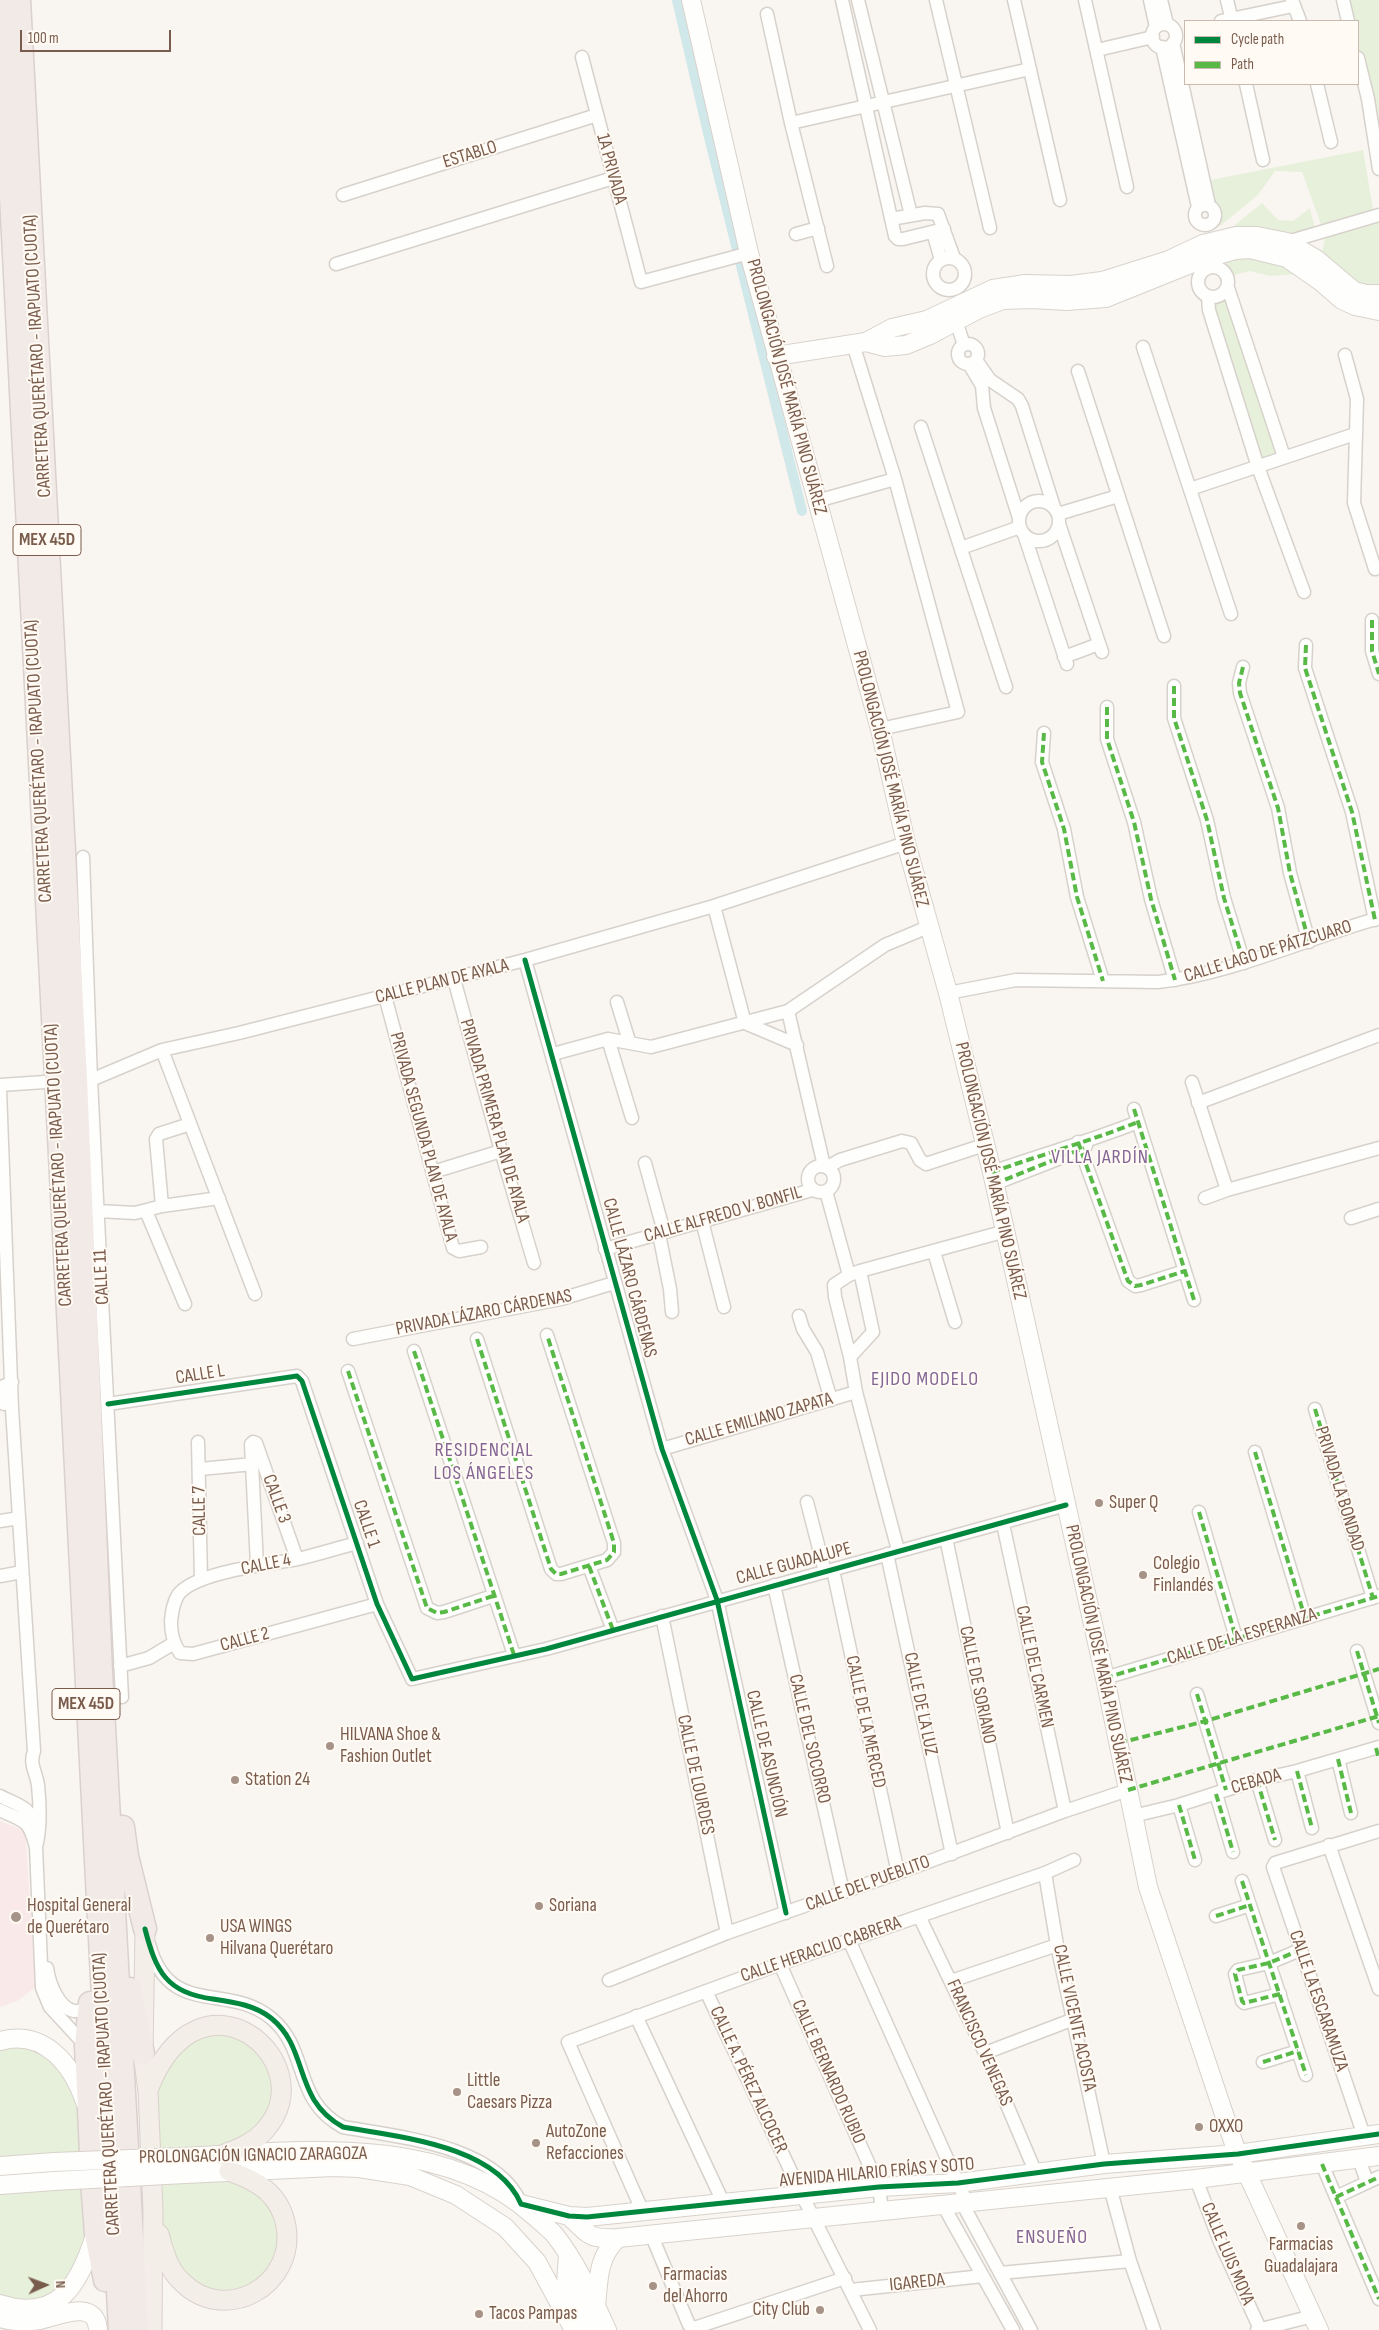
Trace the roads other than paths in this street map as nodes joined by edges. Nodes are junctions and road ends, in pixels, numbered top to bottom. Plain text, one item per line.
1 (1, 0) edge
2 (19, 0) edge
3 (691, 0) edge
4 (842, 0) edge
5 (858, 0) edge
6 (936, 0) edge
7 (1014, 0) edge
8 (1085, 0) edge
9 (1150, 0) edge
10 (1161, 0) edge
11 (1227, 0) edge
12 (1343, 0) edge
13 (1293, 3) edge
14 (767, 14) dead end
15 (1228, 20) edge
16 (1300, 20) edge
17 (1348, 20) edge
18 (1167, 34) edge
19 (1097, 50) junction
20 (582, 57) dead end
21 (1359, 62) edge
22 (1030, 69) junction
23 (1246, 85) edge
24 (1317, 85) edge
25 (957, 86) junction
26 (884, 102) junction
27 (866, 106) junction
28 (597, 116) junction
29 (791, 123) junction
30 (1331, 142) dead end
31 (1263, 160) dead end
32 (1379, 169) edge
33 (613, 178) junction
34 (1127, 187) dead end
35 (343, 195) dead end
36 (1060, 200) dead end
37 (1204, 206) junction
38 (1379, 215) edge
39 (911, 216) junction
40 (891, 219) junction
41 (1208, 224) junction
42 (818, 228) junction
43 (990, 228) dead end
44 (938, 230) junction
45 (796, 234) dead end
46 (1286, 242) junction
47 (750, 253) junction
48 (1212, 256) junction
49 (948, 259) junction
50 (336, 264) dead end
51 (827, 266) dead end
52 (1228, 288) junction
53 (952, 290) junction
54 (1379, 294) edge
55 (1208, 297) junction
56 (1379, 311) edge
57 (954, 315) junction
58 (859, 343) junction
59 (1143, 347) dead end
60 (1345, 355) dead end
61 (776, 356) junction
62 (1078, 371) dead end
63 (986, 383) junction
64 (922, 427) dead end
65 (1355, 434) junction
66 (1284, 457) junction
67 (1258, 467) junction
68 (895, 479) junction
69 (1190, 489) junction
70 (1118, 496) junction
71 (817, 501) junction
72 (1057, 515) junction
73 (1021, 527) junction
74 (961, 548) junction
75 (1375, 569) dead end
76 (1304, 592) dead end
77 (1231, 614) dead end
78 (1372, 620) dead end
79 (1164, 636) dead end
80 (1306, 645) dead end
81 (1243, 667) dead end
82 (1379, 674) edge
83 (1006, 686) dead end
84 (1174, 686) dead end
85 (1107, 707) dead end
86 (880, 729) junction
87 (1044, 733) dead end
88 (906, 843) junction
89 (83, 857) dead end
90 (714, 906) junction
91 (1377, 919) edge
92 (928, 927) junction
93 (1310, 942) junction
94 (525, 960) junction
95 (1244, 963) junction
96 (454, 979) junction
97 (1175, 980) junction
98 (1103, 981) junction
99 (948, 993) junction
100 (385, 996) junction
101 (617, 1002) dead end
102 (788, 1011) junction
103 (745, 1023) junction
104 (1379, 1035) edge
105 (608, 1039) junction
106 (628, 1041) junction
107 (797, 1045) junction
108 (162, 1050) junction
109 (553, 1054) junction
110 (87, 1080) junction
111 (45, 1082) dead end
112 (1192, 1082) dead end
113 (0, 1085) edge
114 (0, 1090) edge
115 (1198, 1103) junction
116 (1134, 1109) dead end
117 (632, 1118) dead end
118 (1138, 1122) junction
119 (190, 1124) junction
120 (984, 1145) junction
121 (1080, 1146) junction
122 (1379, 1148) edge
123 (501, 1151) junction
124 (645, 1163) dead end
125 (826, 1167) junction
126 (433, 1172) junction
127 (993, 1178) junction
128 (812, 1190) junction
129 (1227, 1190) junction
130 (826, 1191) junction
131 (219, 1198) junction
132 (1205, 1198) dead end
133 (163, 1203) junction
134 (1379, 1209) edge
135 (98, 1211) junction
136 (146, 1211) junction
137 (1352, 1218) dead end
138 (702, 1221) junction
139 (1006, 1231) junction
140 (661, 1233) junction
141 (481, 1247) dead end
142 (606, 1249) junction
143 (934, 1252) junction
144 (534, 1263) dead end
145 (1185, 1271) junction
146 (854, 1273) junction
147 (614, 1283) junction
148 (256, 1294) dead end
149 (1194, 1300) dead end
150 (185, 1304) dead end
151 (724, 1307) dead end
152 (672, 1312) dead end
153 (799, 1316) dead end
154 (955, 1322) dead end
155 (548, 1335) dead end
156 (352, 1339) dead end
157 (477, 1339) dead end
158 (414, 1351) dead end
159 (850, 1357) junction
160 (348, 1371) dead end
161 (297, 1376) joint
162 (5, 1386) edge
163 (856, 1392) junction
164 (831, 1400) junction
165 (108, 1404) junction
166 (5, 1406) edge
167 (1314, 1408) dead end
168 (198, 1442) dead end
169 (662, 1448) junction
170 (1255, 1452) dead end
171 (253, 1464) junction
172 (200, 1469) junction
173 (807, 1502) dead end
174 (1066, 1505) junction
175 (1199, 1512) dead end
176 (19, 1518) junction
177 (0, 1521) edge
178 (1003, 1524) junction
179 (946, 1538) junction
180 (357, 1543) junction
181 (892, 1552) junction
182 (297, 1559) junction
183 (257, 1565) junction
184 (589, 1566) junction
185 (829, 1571) junction
186 (22, 1572) junction
187 (0, 1576) edge
188 (201, 1580) junction
189 (774, 1585) junction
190 (493, 1596) junction
191 (1376, 1597) edge
192 (717, 1600) junction
193 (377, 1604) junction
194 (662, 1616) junction
195 (1305, 1618) junction
196 (613, 1630) junction
197 (1236, 1638) junction
198 (174, 1643) junction
199 (1357, 1651) dead end
200 (514, 1655) junction
201 (111, 1669) junction
202 (1105, 1678) junction
203 (412, 1679) joint
204 (1197, 1694) dead end
205 (122, 1697) dead end
206 (1379, 1723) edge
207 (1378, 1751) edge
208 (1338, 1758) junction
209 (1297, 1770) junction
210 (1257, 1780) junction
211 (1128, 1790) junction
212 (1221, 1792) junction
213 (0, 1796) edge
214 (1179, 1805) junction
215 (0, 1810) edge
216 (1065, 1811) junction
217 (1351, 1813) dead end
218 (1133, 1816) junction
219 (1312, 1828) dead end
220 (1379, 1831) edge
221 (1008, 1833) junction
222 (39, 1835) junction
223 (1275, 1840) dead end
224 (1330, 1845) junction
225 (36, 1847) junction
226 (1233, 1852) dead end
227 (952, 1854) junction
228 (1074, 1860) dead end
229 (1195, 1860) dead end
230 (1045, 1873) junction
231 (898, 1874) junction
232 (1242, 1881) dead end
233 (843, 1892) junction
234 (1250, 1905) junction
235 (786, 1913) junction
236 (114, 1914) junction
237 (919, 1916) junction
238 (1216, 1916) dead end
239 (145, 1929) junction
240 (727, 1933) junction
241 (849, 1940) junction
242 (1058, 1945) junction
243 (1300, 1950) junction
244 (99, 1954) junction
245 (1269, 1963) junction
246 (780, 1964) junction
247 (609, 1980) dead end
248 (951, 1982) junction
249 (1379, 1989) edge
250 (706, 1991) junction
251 (1280, 1994) junction
252 (90, 2006) junction
253 (636, 2016) junction
254 (1074, 2019) junction
255 (0, 2041) edge
256 (86, 2046) junction
257 (1298, 2051) junction
258 (985, 2053) junction
259 (143, 2054) junction
260 (1263, 2062) dead end
261 (1306, 2075) dead end
262 (148, 2091) junction
263 (90, 2117) junction
264 (1371, 2135) edge
265 (1238, 2154) junction
266 (1379, 2156) edge
267 (1359, 2159) junction
268 (226, 2163) junction
269 (4, 2164) edge
270 (1104, 2164) junction
271 (1322, 2164) junction
272 (184, 2165) junction
273 (1035, 2171) junction
274 (1245, 2172) junction
275 (1196, 2178) junction
276 (1373, 2180) edge
277 (958, 2183) junction
278 (4, 2186) edge
279 (879, 2187) junction
280 (1110, 2187) junction
281 (802, 2195) junction
282 (1336, 2197) junction
283 (722, 2202) junction
284 (964, 2203) junction
285 (521, 2204) junction
286 (943, 2204) junction
287 (153, 2210) junction
288 (642, 2210) junction
289 (882, 2211) junction
290 (569, 2216) junction
291 (814, 2218) junction
292 (96, 2234) junction
293 (651, 2234) junction
294 (618, 2238) junction
295 (568, 2255) junction
296 (1130, 2262) junction
297 (1000, 2273) junction
298 (982, 2276) junction
299 (845, 2278) junction
300 (851, 2290) junction
301 (1379, 2298) edge
302 (0, 2304) edge
303 (596, 2306) junction
304 (0, 2318) edge
305 (1316, 2323) edge
306 (98, 2330) edge
307 (115, 2330) edge
308 (120, 2330) edge
309 (137, 2330) edge
310 (152, 2330) edge
311 (574, 2330) edge
312 (588, 2330) edge
313 (607, 2330) edge
314 (870, 2330) edge
315 (1014, 2330) edge
316 (1031, 2330) edge
317 (1154, 2330) edge
318 (1259, 2330) edge

1 - 244 highway, CARRETERA QUERÉTARO - IRAPUATO (CUOTA) / MEX 45D
2 - 201 highway, CARRETERA QUERÉTARO - IRAPUATO (CUOTA) / MEX 45D
3 - 47 main road, PROLONGACIÓN JOSÉ MARÍA PINO SUÁREZ
4 - 27 street
5 - 26 street
6 - 25 street
7 - 22 street
8 - 19 street
9 - 18 street
10 - 18 street
11 - 15 street
12 - 17 street
13 - 15 street
13 - 16 street
14 - 29 street
18 - 19 street
18 - 37 street
19 - 34 street
20 - 28 street, 1A PRIVADA
21 - 32 street
22 - 25 street
22 - 36 street
23 - 31 street
24 - 30 street
25 - 26 street
25 - 43 street
26 - 27 street
26 - 39 street
27 - 29 street
27 - 40 street
28 - 33 street, 1A PRIVADA
28 - 35 street, ESTABLO
29 - 42 street
33 - 47 street, 1A PRIVADA
33 - 50 street
37 - 41 street
37 - 41 street
38 - 46 street
39 - 40 street
39 - 44 street
40 - 44 street
41 - 48 street
42 - 45 street
42 - 51 street
44 - 49 street
46 - 48 main road
46 - 54 main road
47 - 61 main road, PROLONGACIÓN JOSÉ MARÍA PINO SUÁREZ
48 - 52 street
48 - 55 street
48 - 56 main road
48 - 57 main road
49 - 53 street
49 - 53 street
52 - 55 street
52 - 66 street
53 - 57 street
55 - 67 street
57 - 58 main road
57 - 63 street
58 - 61 main road
58 - 68 street
59 - 69 street
60 - 65 street
61 - 71 main road, PROLONGACIÓN JOSÉ MARÍA PINO SUÁREZ
62 - 70 street
63 - 72 street
63 - 73 street
64 - 74 street
65 - 66 street
65 - 75 street
66 - 67 street
67 - 69 street
67 - 76 street
68 - 71 street
68 - 86 street
69 - 77 street
70 - 72 street
70 - 79 street
71 - 86 main road, PROLONGACIÓN JOSÉ MARÍA PINO SUÁREZ
72 - 73 street
72 - 73 street
72 - 73 street
73 - 74 street
74 - 83 street
78 - 82 street
80 - 91 street
81 - 93 street
84 - 95 street
85 - 97 street
86 - 88 main road, PROLONGACIÓN JOSÉ MARÍA PINO SUÁREZ
87 - 98 street
88 - 90 street, CALLE PLAN DE AYALA
88 - 92 main road, PROLONGACIÓN JOSÉ MARÍA PINO SUÁREZ
89 - 110 street, CALLE 11
90 - 94 street, CALLE PLAN DE AYALA
90 - 103 street
91 - 93 street, CALLE LAGO DE PÁTZCUARO
92 - 99 main road, PROLONGACIÓN JOSÉ MARÍA PINO SUÁREZ
92 - 102 street
93 - 95 street, CALLE LAGO DE PÁTZCUARO
94 - 96 street, CALLE PLAN DE AYALA
94 - 109 street, CALLE LÁZARO CÁRDENAS
95 - 97 street, CALLE LAGO DE PÁTZCUARO
96 - 100 street, CALLE PLAN DE AYALA
96 - 123 street, PRIVADA PRIMERA PLAN DE AYALA
97 - 98 street, CALLE LAGO DE PÁTZCUARO
98 - 99 street, CALLE LAGO DE PÁTZCUARO
99 - 120 main road, PROLONGACIÓN JOSÉ MARÍA PINO SUÁREZ
100 - 108 street, CALLE PLAN DE AYALA
100 - 126 street, PRIVADA SEGUNDA PLAN DE AYALA
101 - 106 street
102 - 103 street
102 - 107 street
103 - 106 street
103 - 107 street
104 - 115 street
105 - 106 street
105 - 109 street
105 - 117 street
107 - 125 street
108 - 110 street, CALLE PLAN DE AYALA
108 - 119 street
109 - 142 street, CALLE LÁZARO CÁRDENAS
110 - 135 street, CALLE 11
111 - 113 street
112 - 115 street
114 - 162 street
115 - 129 street
116 - 118 street
118 - 121 street
118 - 145 street
119 - 131 street
119 - 133 street
120 - 125 street
120 - 127 main road, PROLONGACIÓN JOSÉ MARÍA PINO SUÁREZ
121 - 127 street
121 - 145 street
122 - 129 street
123 - 126 street
123 - 144 street, PRIVADA PRIMERA PLAN DE AYALA
124 - 140 street
125 - 128 street
125 - 130 street
126 - 141 street, PRIVADA SEGUNDA PLAN DE AYALA
127 - 139 main road, PROLONGACIÓN JOSÉ MARÍA PINO SUÁREZ
128 - 130 street
128 - 138 street, CALLE ALFREDO V. BONFIL
129 - 132 street
130 - 146 street
131 - 133 street
131 - 148 street
133 - 136 street
134 - 137 street
135 - 136 street
135 - 165 street, CALLE 11
136 - 150 street
138 - 140 street, CALLE ALFREDO V. BONFIL
138 - 151 street
139 - 143 street
139 - 174 main road, PROLONGACIÓN JOSÉ MARÍA PINO SUÁREZ
140 - 142 street, CALLE ALFREDO V. BONFIL
140 - 152 street
142 - 147 street, CALLE LÁZARO CÁRDENAS
143 - 146 street
143 - 154 street
145 - 149 street
146 - 159 street
146 - 159 street, CALLE DE LA LUZ
147 - 156 street, PRIVADA LÁZARO CÁRDENAS
147 - 169 street, CALLE LÁZARO CÁRDENAS
153 - 164 street
155 - 184 street
157 - 184 street
158 - 190 street
159 - 163 street, CALLE DE LA LUZ
160 - 190 street
161 - 165 street, CALLE L
161 - 180 street, CALLE 1
162 - 166 street
163 - 164 street, CALLE EMILIANO ZAPATA
163 - 181 street, CALLE DE LA LUZ
164 - 169 street, CALLE EMILIANO ZAPATA
165 - 201 street, CALLE 11
166 - 176 street
167 - 191 street, PRIVADA LA BONDAD
168 - 172 street, CALLE 7
169 - 192 street, CALLE LÁZARO CÁRDENAS
170 - 195 street
171 - 172 street
171 - 182 street, CALLE 3
171 - 183 street
172 - 188 street, CALLE 7
173 - 185 street, CALLE DE LA MERCED
174 - 178 street, CALLE GUADALUPE
174 - 202 main road, PROLONGACIÓN JOSÉ MARÍA PINO SUÁREZ
175 - 197 street
176 - 177 street
176 - 186 street
178 - 179 street, CALLE GUADALUPE
178 - 216 street, CALLE DEL CARMEN
179 - 181 street, CALLE GUADALUPE
179 - 221 street, CALLE DE SORIANO
180 - 182 street, CALLE 4
180 - 193 street, CALLE 1
181 - 185 street, CALLE GUADALUPE
181 - 227 street, CALLE DE LA LUZ
182 - 183 street, CALLE 4
183 - 188 street, CALLE 4
184 - 196 street
185 - 189 street, CALLE GUADALUPE
185 - 231 street, CALLE DE LA MERCED
186 - 187 street
186 - 222 street
188 - 198 street, CALLE 4
189 - 192 street, CALLE GUADALUPE
189 - 233 street, CALLE DEL SOCORRO
190 - 200 street
191 - 195 street, CALLE DE LA ESPERANZA
192 - 194 street, CALLE GUADALUPE
192 - 235 street, CALLE DE ASUNCIÓN
193 - 198 street, CALLE 2
193 - 203 street, CALLE 1
194 - 196 street, CALLE GUADALUPE
194 - 240 street, CALLE DE LOURDES
195 - 197 street, CALLE DE LA ESPERANZA
196 - 200 street, CALLE GUADALUPE
197 - 202 street, CALLE DE LA ESPERANZA
198 - 201 street
199 - 206 street
200 - 203 street, CALLE GUADALUPE
201 - 205 street, CALLE 11
201 - 236 highway, CARRETERA QUERÉTARO - IRAPUATO (CUOTA) / MEX 45D
201 - 239 highway
202 - 211 main road, PROLONGACIÓN JOSÉ MARÍA PINO SUÁREZ
204 - 212 street
207 - 208 street, CEBADA
208 - 209 street, CEBADA
208 - 217 street
209 - 210 street, CEBADA
209 - 219 street
210 - 212 street, CEBADA
210 - 223 street
211 - 216 street, CALLE DEL PUEBLITO
211 - 218 main road, PROLONGACIÓN JOSÉ MARÍA PINO SUÁREZ
212 - 214 street, CEBADA
212 - 226 street
213 - 222 street
214 - 218 street, CEBADA
214 - 229 street
215 - 225 street
216 - 221 street, CALLE DEL PUEBLITO
218 - 265 main road, PROLONGACIÓN JOSÉ MARÍA PINO SUÁREZ
220 - 224 street
221 - 227 street, CALLE DEL PUEBLITO
222 - 225 street
222 - 252 street
224 - 243 street, CALLE LA ESCARAMUZA
224 - 249 street
225 - 256 street
227 - 231 street, CALLE DEL PUEBLITO
228 - 230 street, CALLE HERACLIO CABRERA
230 - 237 street, CALLE HERACLIO CABRERA
230 - 242 street, CALLE VICENTE ACOSTA
231 - 233 street, CALLE DEL PUEBLITO
232 - 234 street
233 - 235 street, CALLE DEL PUEBLITO
234 - 238 street
234 - 245 street
235 - 240 street, CALLE DEL PUEBLITO
236 - 259 highway
236 - 309 highway, CARRETERA QUERÉTARO - IRAPUATO (CUOTA) / MEX 45D
237 - 241 street, CALLE HERACLIO CABRERA
237 - 248 street, FRANCISCO VENEGAS
239 - 259 main road
239 - 285 street
240 - 247 street, CALLE DEL PUEBLITO
241 - 246 street, CALLE HERACLIO CABRERA
241 - 277 street
242 - 248 street
242 - 254 street, CALLE VICENTE ACOSTA
243 - 245 street
243 - 264 street, CALLE LA ESCARAMUZA
244 - 252 highway
244 - 308 highway, CARRETERA QUERÉTARO - IRAPUATO (CUOTA) / MEX 45D
245 - 251 street
245 - 251 street
246 - 250 street, CALLE HERACLIO CABRERA
246 - 279 street, CALLE BERNARDO RUBIO
248 - 258 street, FRANCISCO VENEGAS
250 - 253 street, CALLE HERACLIO CABRERA
250 - 281 street, CALLE A. PÉREZ ALCOCER
251 - 257 street
252 - 256 highway
253 - 283 street
253 - 288 street, CALLE HERACLIO CABRERA
254 - 258 street
254 - 270 street, CALLE VICENTE ACOSTA
255 - 263 main road
256 - 263 highway
257 - 260 street
257 - 261 street
258 - 273 street, FRANCISCO VENEGAS
259 - 262 main road
262 - 268 main road
262 - 287 main road
263 - 292 highway
264 - 265 main road, AVENIDA HILARIO FRÍAS Y SOTO
265 - 270 main road, AVENIDA HILARIO FRÍAS Y SOTO
265 - 274 main road, PROLONGACIÓN JOSÉ MARÍA PINO SUÁREZ
266 - 267 main road, AVENIDA HILARIO FRÍAS Y SOTO
267 - 271 main road, AVENIDA HILARIO FRÍAS Y SOTO
267 - 276 street
268 - 272 main road, PROLONGACIÓN IGNACIO ZARAGOZA
268 - 285 main road, PROLONGACIÓN IGNACIO ZARAGOZA
268 - 287 main road
268 - 311 main road, PROLONGACIÓN IGNACIO ZARAGOZA
269 - 272 main road, PROLONGACIÓN IGNACIO ZARAGOZA, bridge
270 - 273 main road, AVENIDA HILARIO FRÍAS Y SOTO
271 - 274 main road, AVENIDA HILARIO FRÍAS Y SOTO
271 - 282 street
272 - 278 main road, PROLONGACIÓN IGNACIO ZARAGOZA, bridge
273 - 277 main road, AVENIDA HILARIO FRÍAS Y SOTO
274 - 275 main road, AVENIDA HILARIO FRÍAS Y SOTO
274 - 305 main road, PROLONGACIÓN JOSÉ MARÍA PINO SUÁREZ
275 - 280 main road, AVENIDA HILARIO FRÍAS Y SOTO
275 - 318 street, CALLE LUIS MOYA
276 - 282 street
277 - 279 main road, AVENIDA HILARIO FRÍAS Y SOTO
277 - 284 street
279 - 281 main road, AVENIDA HILARIO FRÍAS Y SOTO
279 - 289 street, CALLE BERNARDO RUBIO
280 - 284 main road, AVENIDA HILARIO FRÍAS Y SOTO
280 - 296 street
281 - 283 main road, AVENIDA HILARIO FRÍAS Y SOTO
281 - 291 street, CALLE A. PÉREZ ALCOCER
282 - 301 street
283 - 288 main road, AVENIDA HILARIO FRÍAS Y SOTO
284 - 286 main road, AVENIDA HILARIO FRÍAS Y SOTO
284 - 297 street
285 - 290 main road, AVENIDA HILARIO FRÍAS Y SOTO
285 - 295 main road, PROLONGACIÓN IGNACIO ZARAGOZA
286 - 289 main road, AVENIDA HILARIO FRÍAS Y SOTO
286 - 298 street
287 - 310 main road
288 - 290 main road, AVENIDA HILARIO FRÍAS Y SOTO
289 - 291 main road, AVENIDA HILARIO FRÍAS Y SOTO
290 - 294 main road, AVENIDA HILARIO FRÍAS Y SOTO
291 - 293 main road, AVENIDA HILARIO FRÍAS Y SOTO
291 - 299 street, CALLE A. PÉREZ ALCOCER
292 - 302 main road
292 - 307 highway
293 - 294 main road, AVENIDA HILARIO FRÍAS Y SOTO
293 - 299 street
294 - 303 main road
295 - 303 main road, PROLONGACIÓN IGNACIO ZARAGOZA
295 - 312 main road
296 - 297 street
296 - 317 street
297 - 316 street
298 - 300 street, IGAREDA
298 - 315 street
299 - 300 street, CALLE A. PÉREZ ALCOCER
300 - 314 street, CALLE A. PÉREZ ALCOCER
303 - 313 main road, PROLONGACIÓN IGNACIO ZARAGOZA
304 - 306 main road
305 - 318 street, CALLE LUIS MOYA

